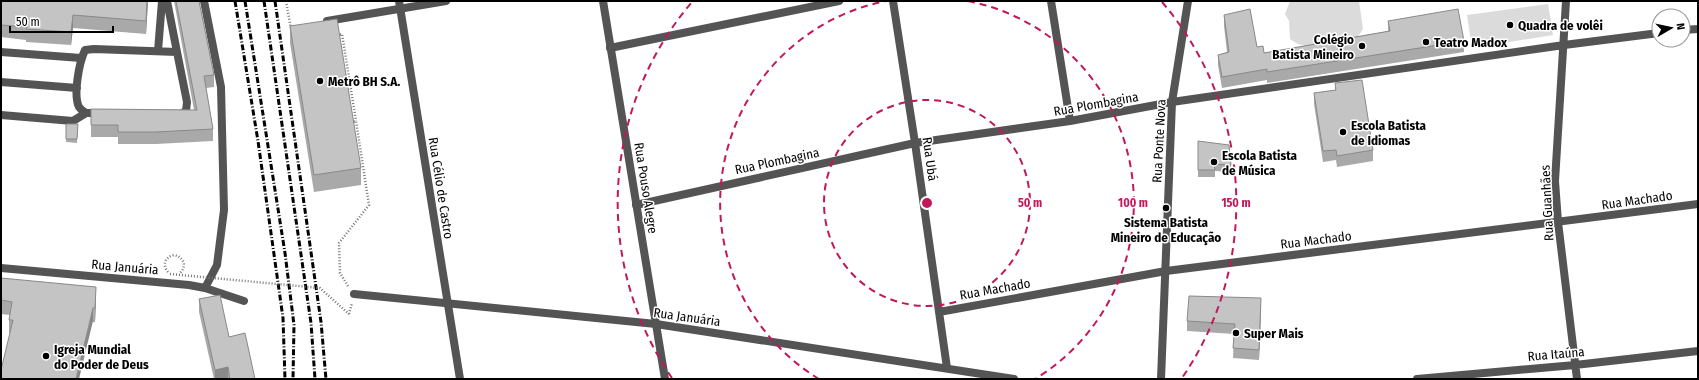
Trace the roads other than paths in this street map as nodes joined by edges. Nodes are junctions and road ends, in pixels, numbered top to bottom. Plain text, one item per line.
1 (162, 1) edge
2 (167, 1) edge
3 (204, 1) edge
4 (446, 1) edge
5 (603, 1) edge
6 (839, 1) edge
7 (893, 1) edge
8 (1051, 1) edge
9 (1188, 1) edge
10 (1566, 1) edge
11 (399, 5) edge
12 (322, 22) edge
13 (1651, 34) edge
14 (1564, 45) junction
15 (610, 48) junction
16 (158, 51) junction
17 (1, 52) edge
18 (177, 52) junction
19 (81, 58) junction
20 (1, 82) edge
21 (77, 88) junction
22 (1172, 102) junction
23 (86, 113) junction
24 (110, 113) edge
25 (172, 114) edge
26 (1, 116) edge
27 (1070, 121) junction
28 (916, 143) junction
29 (636, 204) junction
30 (1698, 204) edge
31 (1558, 222) junction
32 (1, 268) edge
33 (1166, 271) junction
34 (205, 288) junction
35 (354, 294) road end
36 (244, 300) dead end
37 (447, 305) junction
38 (939, 312) junction
39 (656, 324) junction
40 (1698, 351) edge
41 (1575, 365) junction
42 (947, 368) junction
43 (460, 379) edge
44 (665, 379) edge
45 (1014, 379) edge
46 (1162, 379) edge
47 (1417, 379) edge
48 (1577, 379) edge

1 - 16 street
2 - 18 street
3 - 34 street
4 - 11 street
5 - 15 street, Rua Pouso Alegre
6 - 15 street
7 - 28 street, Rua Ubá
8 - 27 street
9 - 22 street, Rua Ponte Nova
10 - 14 street, Rua Guanhães
11 - 12 street
11 - 37 street, Rua Célio de Castro
13 - 14 street, Rua Plombagina
14 - 22 street, Rua Plombagina
14 - 31 street, Rua Guanhães
15 - 29 street, Rua Pouso Alegre
16 - 18 street
16 - 19 street
17 - 19 street
18 - 25 street
19 - 21 street
20 - 21 street
21 - 23 street
22 - 27 street, Rua Plombagina
22 - 33 street, Rua Ponte Nova
23 - 24 street
23 - 26 street
27 - 28 street, Rua Plombagina
28 - 29 street, Rua Plombagina
28 - 38 street, Rua Ubá
29 - 39 street, Rua Pouso Alegre
30 - 31 street, Rua Machado
31 - 33 street, Rua Machado
31 - 41 street, Rua Guanhães
32 - 34 street, Rua Januária
33 - 38 street, Rua Machado
33 - 46 street, Rua Ponte Nova
34 - 36 street, Rua Januária
35 - 37 street, Rua Januária
37 - 39 street, Rua Januária
37 - 43 street, Rua Célio de Castro
38 - 42 street, Rua Ubá
39 - 42 street, Rua Januária
39 - 44 street, Rua Pouso Alegre
40 - 41 street, Rua Itaúna
41 - 47 street, Rua Itaúna
41 - 48 street, Rua Guanhães
42 - 45 street, Rua Januária

